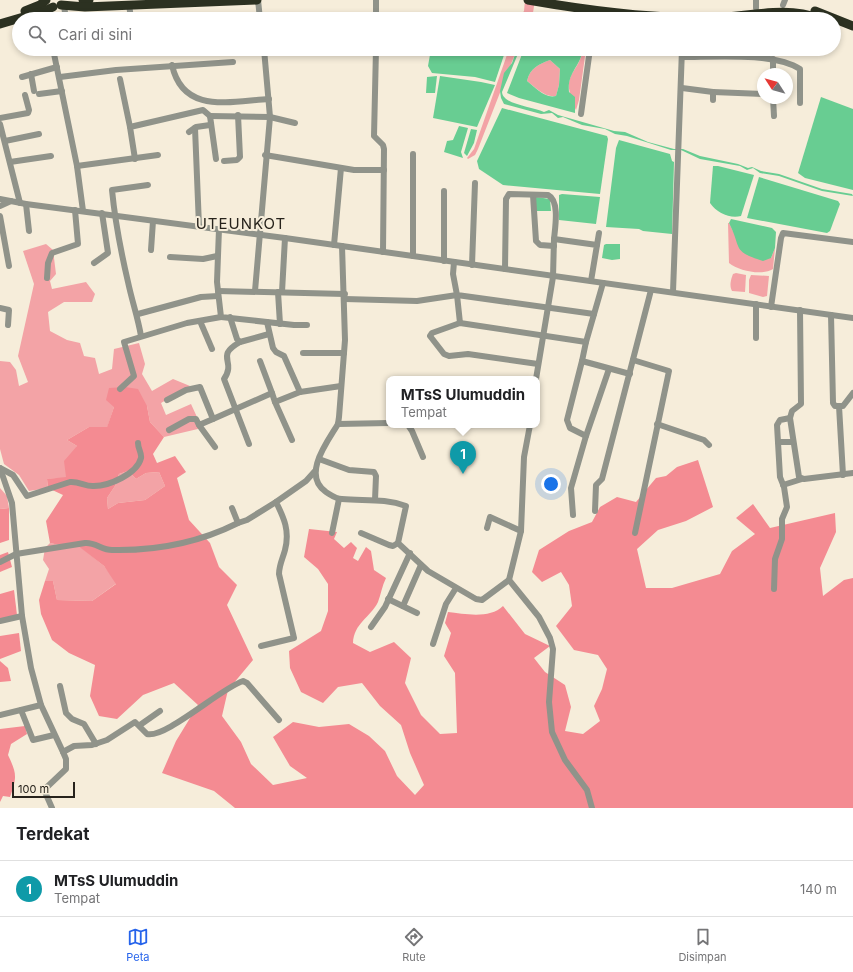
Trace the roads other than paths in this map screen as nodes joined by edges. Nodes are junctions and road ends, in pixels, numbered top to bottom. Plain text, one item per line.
1 (46, 0) edge
2 (83, 0) edge
3 (89, 0) edge
4 (257, 0) edge
5 (376, 0) edge
6 (528, 0) edge
7 (568, 0) edge
8 (784, 3) edge
9 (61, 4) edge
10 (129, 4) junction
11 (756, 4) edge
12 (592, 9) joint
13 (20, 12) edge
14 (49, 12) edge
15 (130, 12) edge
16 (259, 12) edge
17 (376, 12) edge
18 (631, 12) edge
19 (655, 12) edge
20 (715, 12) edge
21 (771, 12) edge
22 (798, 12) edge
23 (812, 12) edge
24 (12, 14) edge
25 (0, 17) edge
26 (12, 22) edge
27 (841, 23) edge
28 (0, 24) edge
29 (853, 26) edge
30 (841, 27) edge
31 (853, 32) edge
32 (55, 56) edge
33 (265, 56) edge
34 (376, 56) edge
35 (589, 56) edge
36 (682, 57) joint
37 (773, 59) junction
38 (233, 62) dead end
39 (172, 65) junction
40 (57, 67) junction
41 (773, 68) edge
42 (32, 74) junction
43 (22, 77) dead end
44 (60, 77) junction
45 (120, 78) dead end
46 (682, 88) junction
47 (62, 91) junction
48 (713, 92) junction
49 (757, 94) edge
50 (25, 95) dead end
51 (269, 99) junction
52 (713, 100) dead end
53 (773, 104) edge
54 (800, 104) dead end
55 (581, 114) dead end
56 (238, 115) junction
57 (210, 116) junction
58 (774, 116) dead end
59 (270, 117) junction
60 (0, 118) edge
61 (295, 123) dead end
62 (0, 124) edge
63 (210, 125) junction
64 (130, 127) junction
65 (39, 134) dead end
66 (3, 140) edge
67 (158, 154) dead end
68 (413, 154) dead end
69 (266, 155) junction
70 (51, 156) dead end
71 (135, 159) junction
72 (216, 159) dead end
73 (224, 161) dead end
74 (10, 162) junction
75 (76, 166) junction
76 (341, 168) junction
77 (384, 170) junction
78 (475, 183) dead end
79 (148, 185) dead end
80 (444, 191) dead end
81 (533, 195) junction
82 (0, 199) edge
83 (11, 201) junction
84 (23, 204) junction
85 (0, 206) edge
86 (75, 210) junction
87 (83, 211) junction
88 (102, 214) junction
89 (116, 215) junction
90 (0, 216) edge
91 (153, 221) junction
92 (199, 226) junction
93 (219, 229) junction
94 (29, 231) dead end
95 (599, 233) dead end
96 (260, 235) junction
97 (285, 238) junction
98 (554, 239) junction
99 (853, 242) edge
100 (334, 245) junction
101 (597, 245) junction
102 (342, 246) junction
103 (554, 246) junction
104 (151, 250) dead end
105 (383, 252) junction
106 (217, 256) junction
107 (413, 256) junction
108 (170, 257) dead end
109 (444, 261) junction
110 (454, 262) junction
111 (94, 263) dead end
112 (472, 265) junction
113 (9, 266) dead end
114 (505, 269) junction
115 (553, 277) junction
116 (47, 278) dead end
117 (591, 281) junction
118 (603, 283) junction
119 (651, 290) junction
120 (255, 291) junction
121 (280, 292) junction
122 (673, 292) junction
123 (218, 294) junction
124 (457, 295) junction
125 (345, 297) junction
126 (756, 304) junction
127 (771, 307) junction
128 (0, 308) edge
129 (548, 308) junction
130 (800, 310) junction
131 (138, 314) junction
132 (594, 314) junction
133 (831, 315) junction
134 (220, 317) junction
135 (230, 317) junction
136 (853, 318) edge
137 (200, 321) junction
138 (267, 322) junction
139 (460, 323) junction
140 (280, 324) junction
141 (307, 324) dead end
142 (8, 325) dead end
143 (270, 334) junction
144 (543, 335) junction
145 (141, 336) junction
146 (756, 338) dead end
147 (240, 342) junction
148 (586, 342) junction
149 (212, 349) dead end
150 (303, 353) dead end
151 (344, 353) junction
152 (633, 360) junction
153 (260, 361) dead end
154 (582, 361) junction
155 (538, 364) junction
156 (609, 369) junction
157 (630, 374) junction
158 (536, 376) edge
159 (341, 386) junction
160 (120, 389) dead end
161 (300, 392) junction
162 (272, 393) junction
163 (853, 393) edge
164 (167, 400) dead end
165 (275, 402) junction
166 (839, 406) junction
167 (237, 409) junction
168 (790, 418) junction
169 (213, 419) junction
170 (386, 423) edge
171 (338, 424) junction
172 (657, 424) junction
173 (199, 425) junction
174 (410, 428) edge
175 (529, 428) edge
176 (169, 430) dead end
177 (586, 436) junction
178 (292, 440) dead end
179 (778, 442) junction
180 (793, 442) junction
181 (138, 443) dead end
182 (249, 444) dead end
183 (709, 445) dead end
184 (215, 447) dead end
185 (423, 457) dead end
186 (319, 459) junction
187 (0, 468) edge
188 (315, 471) junction
189 (853, 473) edge
190 (843, 475) junction
191 (802, 479) junction
192 (783, 485) junction
193 (339, 499) junction
194 (375, 500) junction
195 (276, 502) junction
196 (232, 508) dead end
197 (596, 511) dead end
198 (573, 515) dead end
199 (238, 523) junction
200 (487, 528) dead end
201 (521, 531) junction
202 (332, 533) dead end
203 (361, 533) dead end
204 (635, 533) dead end
205 (398, 543) junction
206 (410, 553) junction
207 (16, 554) junction
208 (0, 562) edge
209 (421, 565) junction
210 (509, 580) junction
211 (456, 588) junction
212 (774, 589) dead end
213 (388, 599) junction
214 (403, 606) junction
215 (417, 613) dead end
216 (22, 616) junction
217 (0, 621) edge
218 (371, 627) dead end
219 (433, 644) dead end
220 (261, 646) dead end
221 (60, 686) dead end
222 (41, 705) junction
223 (21, 710) junction
224 (160, 711) dead end
225 (0, 715) edge
226 (279, 720) dead end
227 (140, 725) junction
228 (54, 735) junction
229 (96, 744) junction
230 (63, 752) junction
231 (52, 808) edge
232 (592, 808) edge

1 - 9 highway
1 - 13 highway
2 - 3 highway
4 - 10 highway
4 - 16 street
5 - 17 street
6 - 12 highway
7 - 19 highway
8 - 11 highway
8 - 23 highway
9 - 10 highway
9 - 14 highway
10 - 15 street
11 - 20 highway
12 - 18 highway
21 - 22 highway
24 - 25 highway
26 - 28 highway
27 - 29 highway
30 - 31 highway
32 - 40 street
33 - 51 street
34 - 77 street
35 - 55 street
36 - 37 street
36 - 46 street
37 - 41 street
37 - 54 street
38 - 39 street
39 - 44 street
39 - 51 street
40 - 42 street
40 - 44 street
42 - 43 street
42 - 47 street
44 - 47 street
45 - 64 street
46 - 48 street
46 - 122 street
47 - 75 street
48 - 49 street
48 - 52 street
50 - 60 street
51 - 59 street
53 - 58 street
56 - 57 street
56 - 59 street
56 - 73 street
57 - 63 street
57 - 64 street
59 - 61 street
59 - 69 street
62 - 66 street
63 - 72 street
63 - 92 street
64 - 71 street
65 - 66 street
66 - 74 street
67 - 71 street
68 - 107 street
69 - 76 street
69 - 96 street
70 - 74 street
71 - 75 street
74 - 84 street
75 - 87 street
76 - 77 street
76 - 100 street
77 - 105 street
78 - 112 street
79 - 89 street
80 - 109 street
81 - 98 street
81 - 103 street
81 - 114 street
82 - 83 street
83 - 84 street
83 - 85 street
84 - 86 street
84 - 94 street
86 - 87 street
86 - 116 street
87 - 88 street
88 - 89 street
88 - 111 street
89 - 91 street
89 - 131 street
90 - 113 street
91 - 92 street
91 - 104 street
92 - 93 street
93 - 96 street
93 - 106 street
95 - 101 street
96 - 97 street
96 - 120 street
97 - 100 street
97 - 121 street
98 - 101 street
98 - 103 street
99 - 127 street
100 - 102 street
101 - 117 street
102 - 105 street
102 - 125 street
103 - 115 street
105 - 107 street
106 - 108 street
106 - 123 street
107 - 109 street
109 - 110 street
110 - 112 street
110 - 124 street
112 - 114 street
114 - 115 street
115 - 117 street
115 - 129 street
117 - 118 street
118 - 119 street
118 - 132 street
119 - 122 street
119 - 152 street
120 - 121 street
120 - 123 street
121 - 125 street
121 - 140 street
122 - 126 street
123 - 131 street
123 - 134 street
124 - 125 street
124 - 129 street
124 - 139 street
125 - 151 street
126 - 127 street
126 - 146 street
127 - 130 street
128 - 142 street
129 - 132 street
129 - 144 street
130 - 133 street
130 - 168 street
131 - 145 street
132 - 148 street
133 - 136 street
133 - 166 street
134 - 135 street
134 - 137 street
135 - 138 street
135 - 147 street
137 - 145 street
137 - 149 street
138 - 140 street
138 - 143 street
139 - 144 street
139 - 155 street
140 - 141 street
143 - 147 street
143 - 161 street
144 - 148 street
144 - 155 street
145 - 160 street
147 - 167 street
148 - 154 street
150 - 151 street
151 - 159 street
152 - 157 street
152 - 172 street
153 - 162 street
154 - 156 street
154 - 177 street
155 - 158 street
156 - 157 street
156 - 177 street
157 - 197 street
159 - 161 street
159 - 171 street
161 - 165 street
162 - 165 street
162 - 167 street
163 - 166 street
164 - 169 street
165 - 178 street
166 - 190 street
167 - 169 street
167 - 182 street
168 - 179 street
168 - 180 street
169 - 173 street
170 - 171 street
171 - 186 street
172 - 183 street
172 - 204 street
173 - 176 street
173 - 184 street
174 - 185 street
175 - 201 street
177 - 198 street
179 - 180 street
179 - 192 street
180 - 191 street
181 - 187 street
186 - 188 street
186 - 194 street
187 - 207 street
188 - 193 street
188 - 195 street
189 - 190 street
190 - 191 street
191 - 192 street
192 - 212 street
193 - 194 street
193 - 202 street
194 - 205 street
195 - 199 street
195 - 220 street
196 - 199 street
199 - 207 street
200 - 201 street
201 - 210 street
203 - 205 street
205 - 206 street
206 - 209 street
206 - 213 street
207 - 208 street
207 - 216 street
209 - 211 street
209 - 214 street
210 - 211 street
210 - 232 street
211 - 219 street
213 - 214 street
213 - 218 street
214 - 215 street
216 - 217 street
216 - 222 street
221 - 229 street
222 - 223 street
222 - 228 street
223 - 225 street
223 - 228 street
224 - 227 street
226 - 227 street
227 - 229 street
228 - 230 street
229 - 230 street
230 - 231 street

